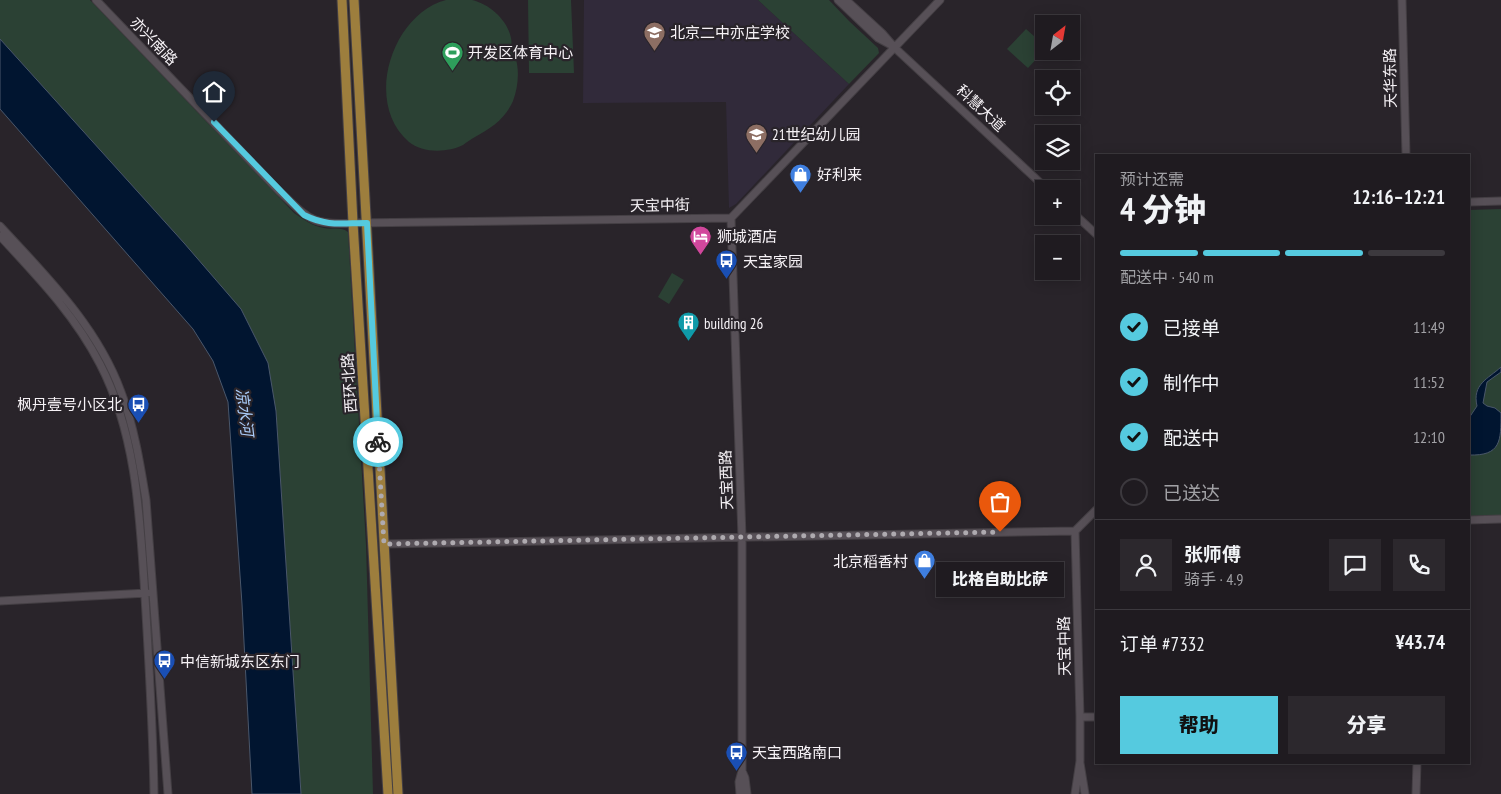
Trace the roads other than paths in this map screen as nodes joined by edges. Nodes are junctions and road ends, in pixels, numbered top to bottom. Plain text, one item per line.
1 (96, 0) edge
2 (342, 0) edge
3 (354, 0) edge
4 (838, 0) edge
5 (846, 0) edge
6 (940, 0) edge
7 (1402, 0) edge
8 (895, 48) junction
9 (1406, 154) edge
10 (1037, 180) edge
11 (1501, 201) edge
12 (1470, 202) edge
13 (731, 218) junction
14 (1080, 219) edge
15 (353, 223) junction
16 (367, 223) junction
17 (0, 226) edge
18 (1095, 233) edge
19 (0, 236) edge
20 (1095, 511) edge
21 (1501, 519) edge
22 (1470, 520) edge
23 (1075, 531) junction
24 (742, 537) junction
25 (384, 544) junction
26 (154, 593) junction
27 (144, 594) junction
28 (0, 601) edge
29 (1080, 717) junction
30 (1095, 717) edge
31 (1080, 760) junction
32 (1417, 764) edge
33 (742, 771) junction
34 (154, 794) edge
35 (168, 794) edge
36 (388, 794) edge
37 (398, 794) edge
38 (740, 794) edge
39 (747, 794) edge
40 (1075, 794) edge
41 (1085, 794) edge
42 (1416, 794) edge

1 - 15 street, 亦兴南路
2 - 15 main road, 西环北路
3 - 16 main road, 西环北路
4 - 8 street, 科慧大道
5 - 8 street, 科慧大道
6 - 8 street
7 - 9 street, 天华东路
8 - 10 street, 科慧大道
8 - 13 street
11 - 12 street
13 - 16 street, 天宝中街
13 - 24 street, 天宝西路
14 - 18 street
15 - 16 street, 天宝中街
15 - 36 main road, 西环北路
16 - 25 main road, 西环北路
17 - 26 street
19 - 27 street
20 - 23 street
21 - 22 street
23 - 24 street
23 - 29 street, 天宝中路
24 - 25 street
24 - 33 street, 天宝西路
25 - 37 main road, 西环北路
26 - 27 street
26 - 35 street
27 - 28 street
27 - 34 street
29 - 30 street
29 - 31 street, 天宝中路
31 - 40 street, 天宝中路
31 - 41 street, 天宝中路
32 - 42 street
33 - 38 street, 天宝西路
33 - 39 street, 天宝西路

